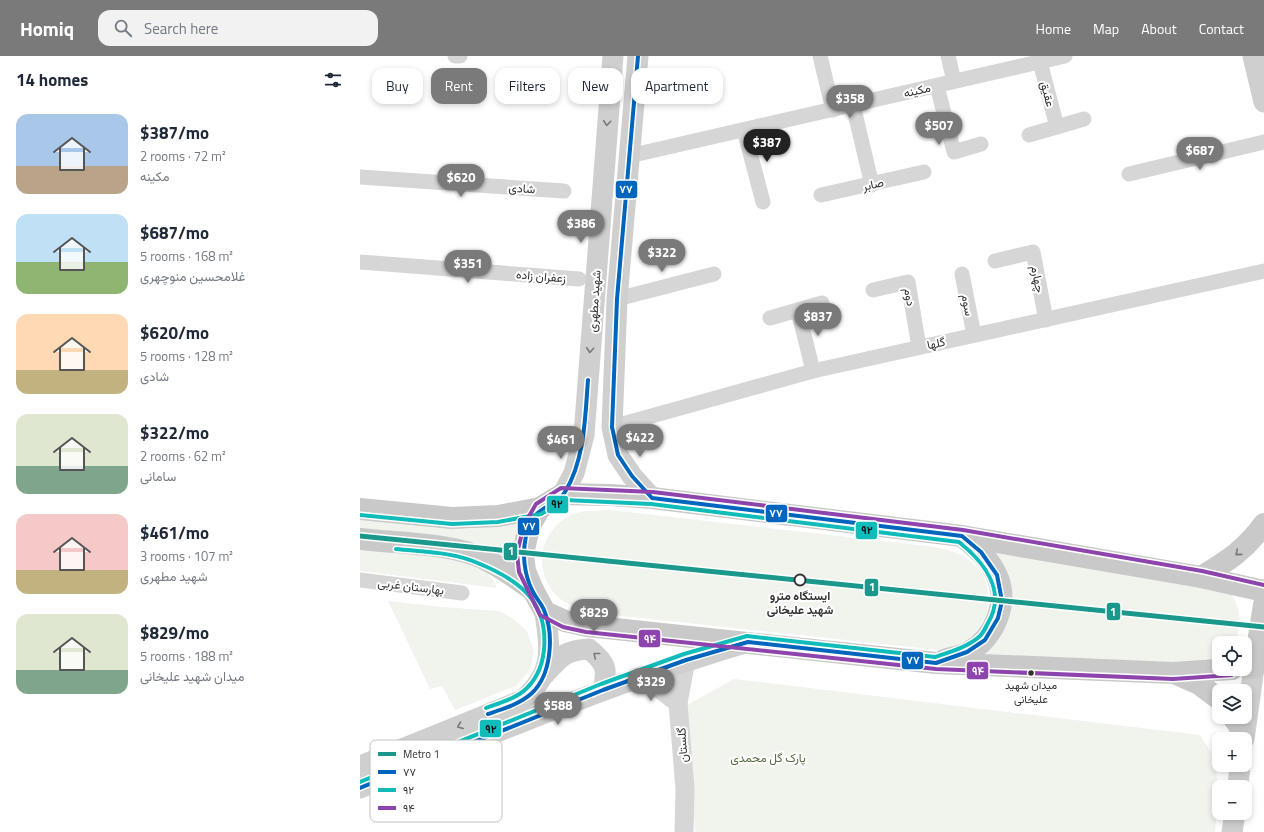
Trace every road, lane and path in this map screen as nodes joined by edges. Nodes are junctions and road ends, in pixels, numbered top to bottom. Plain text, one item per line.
1 (455, 56) edge
2 (460, 56) edge
3 (613, 56) edge
4 (638, 56) edge
5 (820, 56) edge
6 (948, 56) edge
7 (1253, 56) edge
8 (1053, 58) edge
9 (1007, 62) edge
10 (954, 82) junction
11 (937, 86) junction
12 (1264, 102) edge
13 (853, 105) junction
14 (833, 110) junction
15 (1084, 119) dead end
16 (1057, 127) junction
17 (744, 130) junction
18 (1030, 135) dead end
19 (1264, 142) edge
20 (981, 144) dead end
21 (629, 156) junction
22 (924, 172) dead end
23 (1129, 174) dead end
24 (360, 177) edge
25 (872, 184) junction
26 (564, 191) dead end
27 (821, 195) dead end
28 (764, 202) dead end
29 (995, 261) dead end
30 (360, 262) edge
31 (1264, 271) edge
32 (714, 274) dead end
33 (962, 274) dead end
34 (579, 280) dead end
35 (874, 290) dead end
36 (617, 299) junction
37 (822, 303) dead end
38 (798, 310) junction
39 (770, 318) dead end
40 (1046, 320) junction
41 (974, 335) junction
42 (919, 347) junction
43 (813, 371) junction
44 (612, 427) junction
45 (564, 494) junction
46 (652, 498) junction
47 (540, 508) junction
48 (360, 509) edge
49 (1264, 524) edge
50 (962, 536) junction
51 (360, 539) edge
52 (1201, 577) junction
53 (360, 580) edge
54 (533, 590) junction
55 (1264, 591) edge
56 (462, 593) dead end
57 (1264, 605) edge
58 (545, 612) junction
59 (748, 642) junction
60 (686, 660) junction
61 (936, 663) junction
62 (1254, 668) edge
63 (1212, 670) edge
64 (1173, 673) junction
65 (545, 674) junction
66 (642, 676) junction
67 (603, 690) junction
68 (1212, 694) edge
69 (678, 703) junction
70 (1240, 730) edge
71 (424, 740) edge
72 (479, 740) edge
73 (370, 762) edge
74 (360, 766) edge
75 (370, 784) edge
76 (360, 788) edge
77 (1234, 820) edge
78 (684, 832) edge
79 (1232, 832) edge

1 - 2 street
3 -> 45 main road, شهید مطهری
4 - 21 main road, شهید مطهری
5 - 14 street
6 - 10 street
7 - 12 main road
8 - 9 street, مکینه
8 - 16 street, عقیق
9 - 10 street, مکینه
10 - 11 street, مکینه
11 - 13 street, مکینه
11 - 20 street
13 - 14 street, مکینه
13 - 25 street
14 - 17 street, مکینه
15 - 16 street
16 - 18 street
17 - 21 street, مکینه
17 - 28 street
19 - 23 street
21 - 36 main road, شهید مطهری
22 - 25 street, صابر
24 - 26 street, شادی
25 - 27 street, صابر
29 - 40 street, چهارم
30 - 34 street, زعفران زاده
31 - 40 street, گلها
32 - 36 street
33 - 41 street, سوم
35 - 42 street, دوم
36 - 44 main road, شهید مطهری
37 - 38 street
38 - 39 street
38 - 43 street
40 - 41 street, گلها
41 - 42 street, گلها
42 - 43 street, گلها
43 - 44 street, گلها
44 - 46 main road, شهید مطهری
45 - 46 main road
45 - 47 main road
46 - 50 main road
47 - 48 main road
47 - 54 main road
49 -> 52 main road
50 - 52 main road
50 - 61 main road
51 - 54 main road
52 - 55 main road
53 - 56 street, بهارستان غربی
54 - 58 main road
57 - 62 main road
58 - 59 main road
58 - 65 main road
59 - 60 main road
59 - 61 main road
60 - 66 main road
60 - 69 street, گلستان
61 - 64 main road
62 - 70 main road
63 - 64 main road
64 - 68 main road
67 -> 65 main road
65 -> 71 main road
66 - 67 main road
66 - 69 street
67 - 72 main road
69 - 78 street, گلستان
73 -> 74 main road
75 - 76 main road
77 - 79 main road

